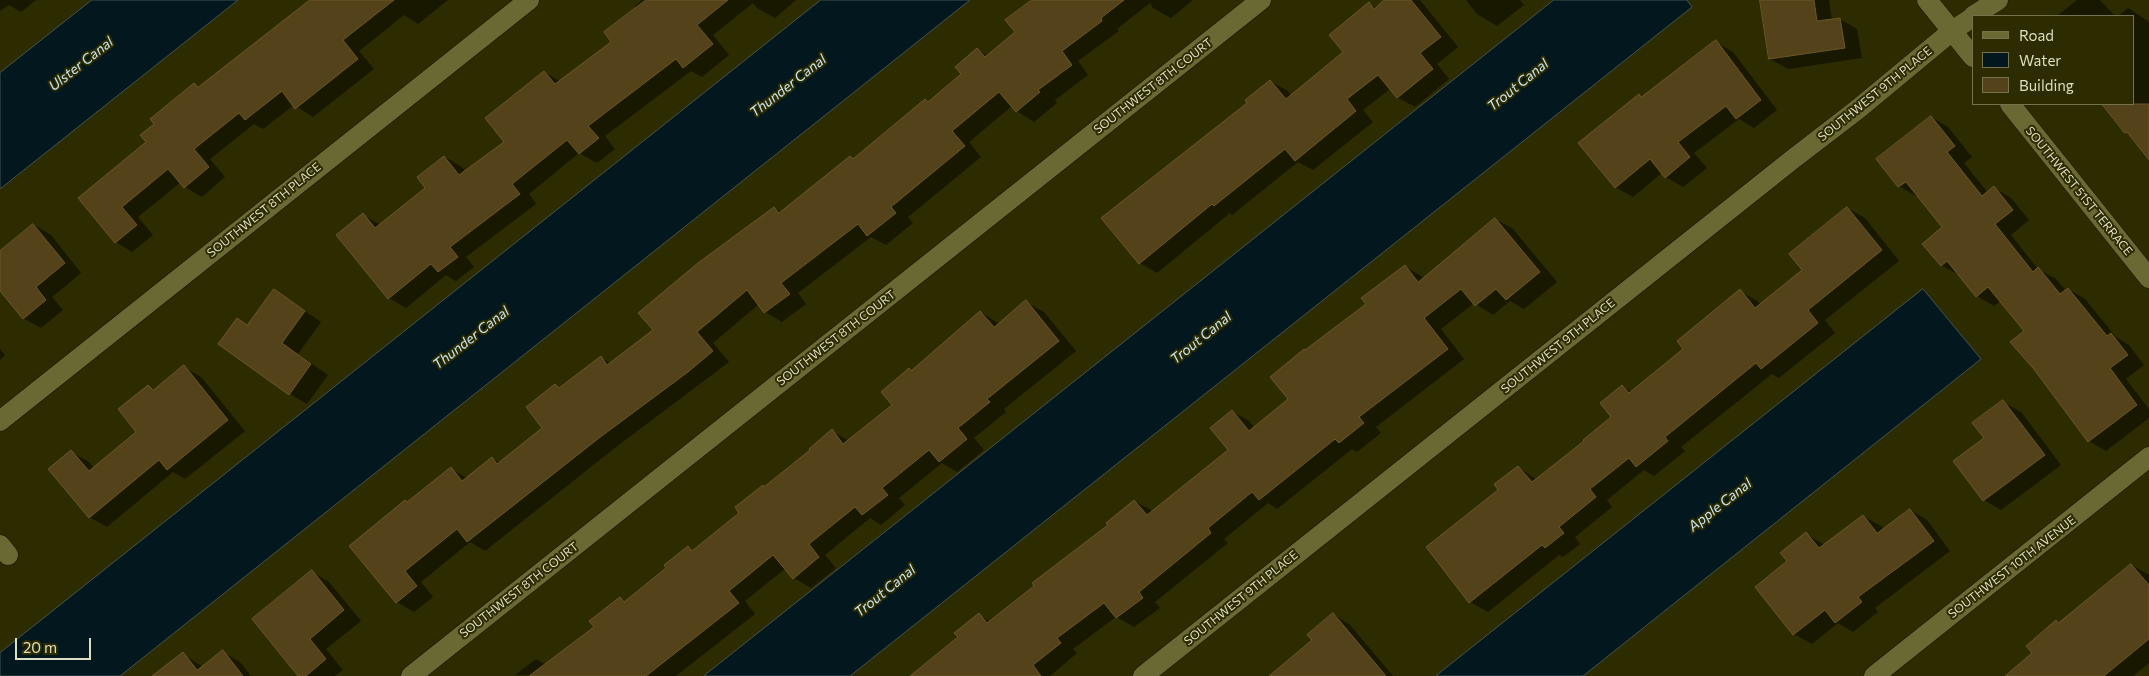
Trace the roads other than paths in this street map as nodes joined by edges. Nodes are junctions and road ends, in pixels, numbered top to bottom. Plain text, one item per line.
1 (529, 0) edge
2 (1261, 0) edge
3 (1927, 0) edge
4 (1998, 0) edge
5 (1975, 15) edge
6 (1972, 17) edge
7 (1952, 31) junction
8 (1972, 56) edge
9 (2011, 105) edge
10 (2149, 278) edge
11 (0, 420) edge
12 (2149, 457) edge
13 (411, 676) edge
14 (1143, 676) edge
15 (1874, 676) edge

1 - 11 street, SOUTHWEST 8TH PLACE
2 - 13 street, SOUTHWEST 8TH COURT
3 - 7 street
4 - 5 street, SOUTHWEST 9TH PLACE
6 - 7 street, SOUTHWEST 9TH PLACE
7 - 8 street
7 - 14 street, SOUTHWEST 9TH PLACE
9 - 10 street, SOUTHWEST 51ST TERRACE
12 - 15 street, SOUTHWEST 10TH AVENUE

